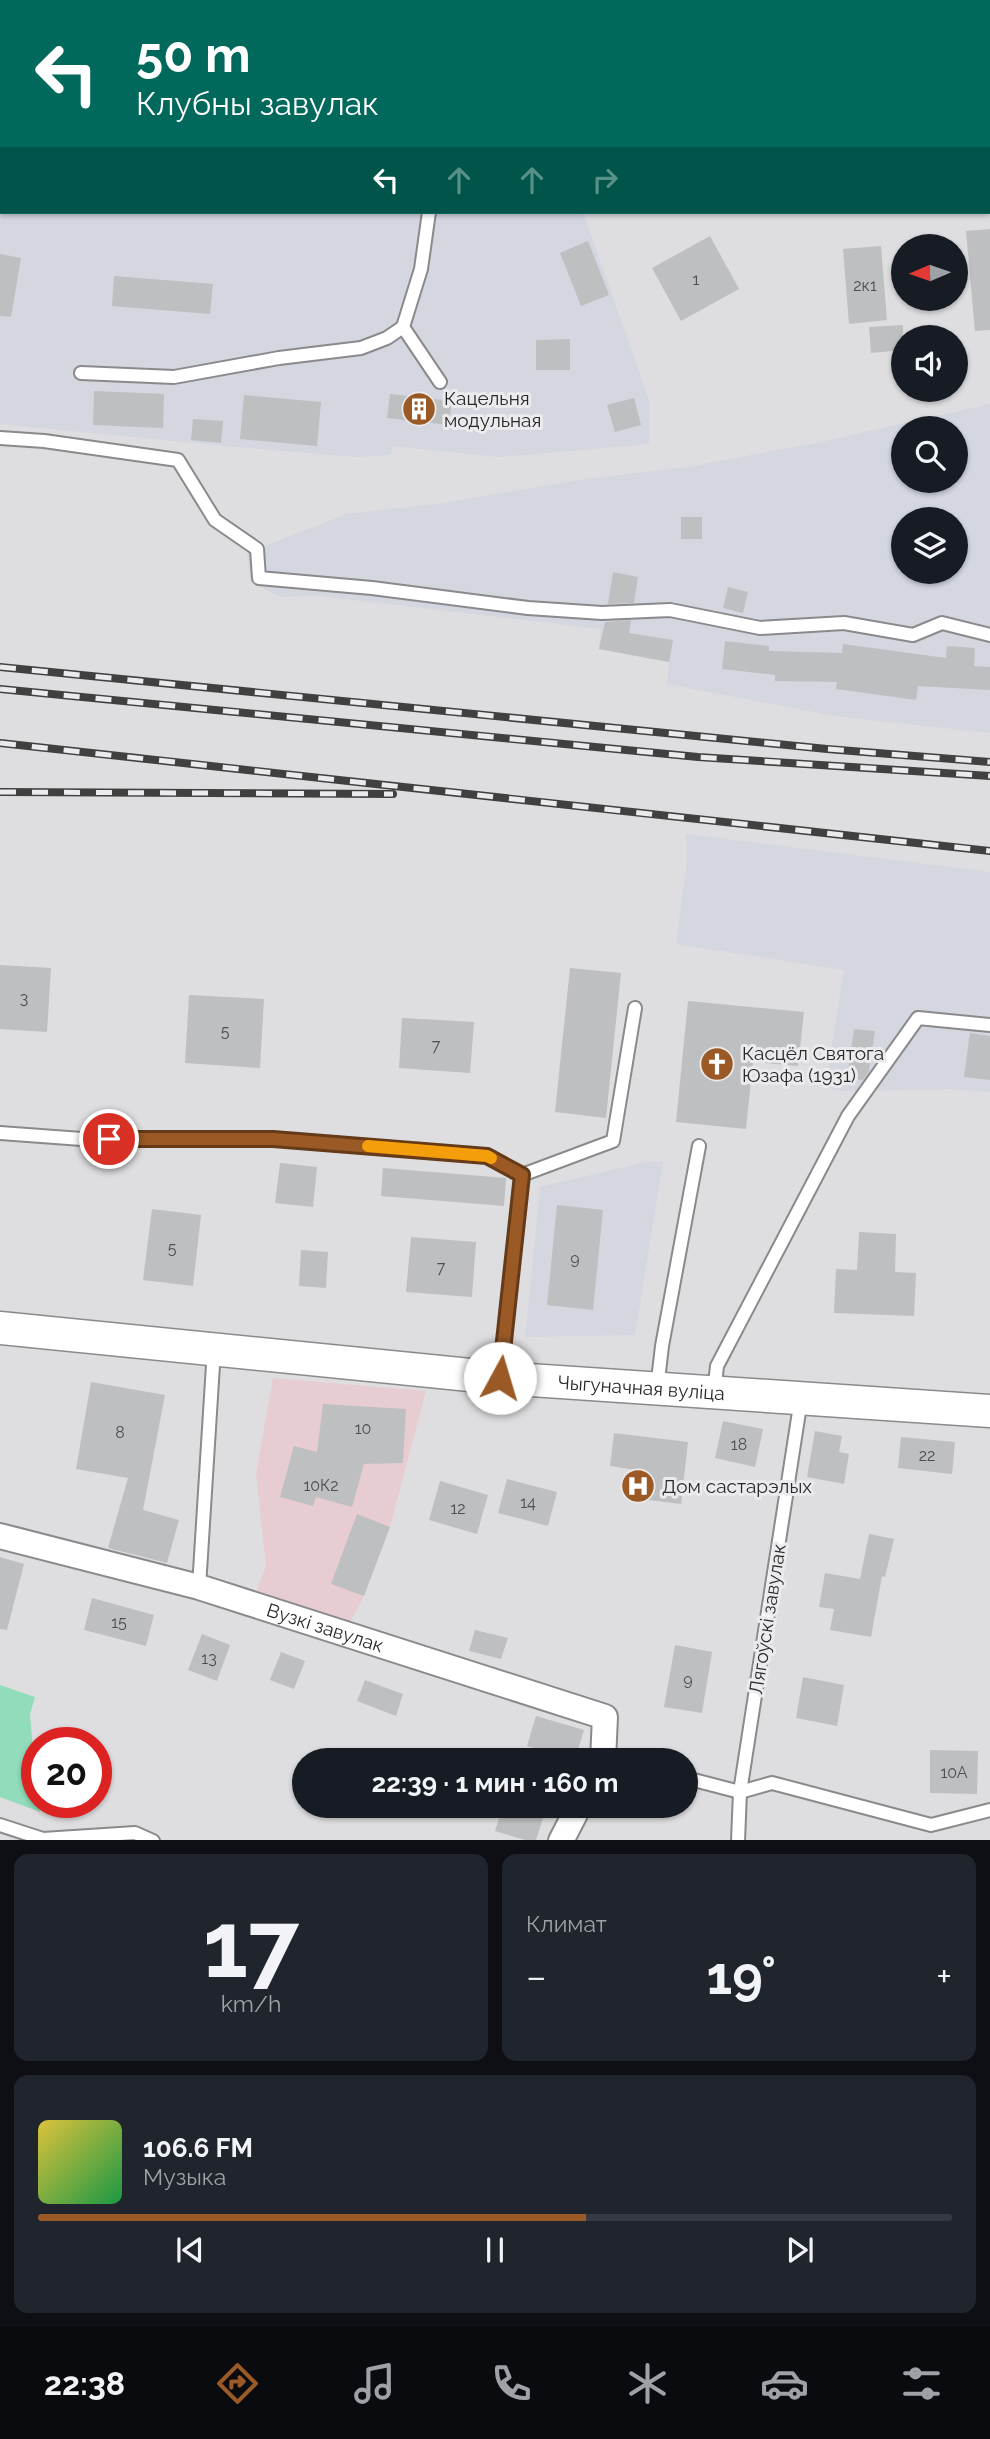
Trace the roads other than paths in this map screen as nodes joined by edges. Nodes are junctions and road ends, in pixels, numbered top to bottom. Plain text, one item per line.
1 (429, 214) edge
2 (403, 327) junction
3 (81, 373) dead end
4 (440, 382) dead end
5 (0, 438) edge
6 (990, 635) edge
7 (635, 1008) dead end
8 (990, 1025) edge
9 (0, 1133) edge
10 (699, 1146) dead end
11 (522, 1175) junction
12 (0, 1328) edge
13 (214, 1349) junction
14 (500, 1378) junction
15 (657, 1389) junction
16 (714, 1393) junction
17 (801, 1398) junction
18 (990, 1411) edge
19 (0, 1536) edge
20 (199, 1587) junction
21 (607, 1748) edge
22 (698, 1781) edge
23 (740, 1792) junction
24 (990, 1810) edge
25 (573, 1818) edge
26 (0, 1825) edge
27 (153, 1840) edge
28 (561, 1840) edge
29 (738, 1840) edge

1 - 2 lane
2 - 3 lane
2 - 4 lane
5 - 6 lane
7 - 11 lane
8 - 16 lane
9 - 11 lane
10 - 15 lane
11 - 14 lane
12 - 13 street, Чыгуначная вуліца
13 - 14 street, Чыгуначная вуліца
13 - 20 lane
14 - 15 street, Чыгуначная вуліца
15 - 16 street, Чыгуначная вуліца
16 - 17 street, Чыгуначная вуліца
17 - 18 street, Чыгуначная вуліца
17 - 23 lane, Лягоўскі завулак
19 - 20 street, Вузкі завулак
20 - 21 street, Вузкі завулак
22 - 23 lane
23 - 24 lane
23 - 29 lane, Лягоўскі завулак
25 - 28 street
26 - 27 lane

